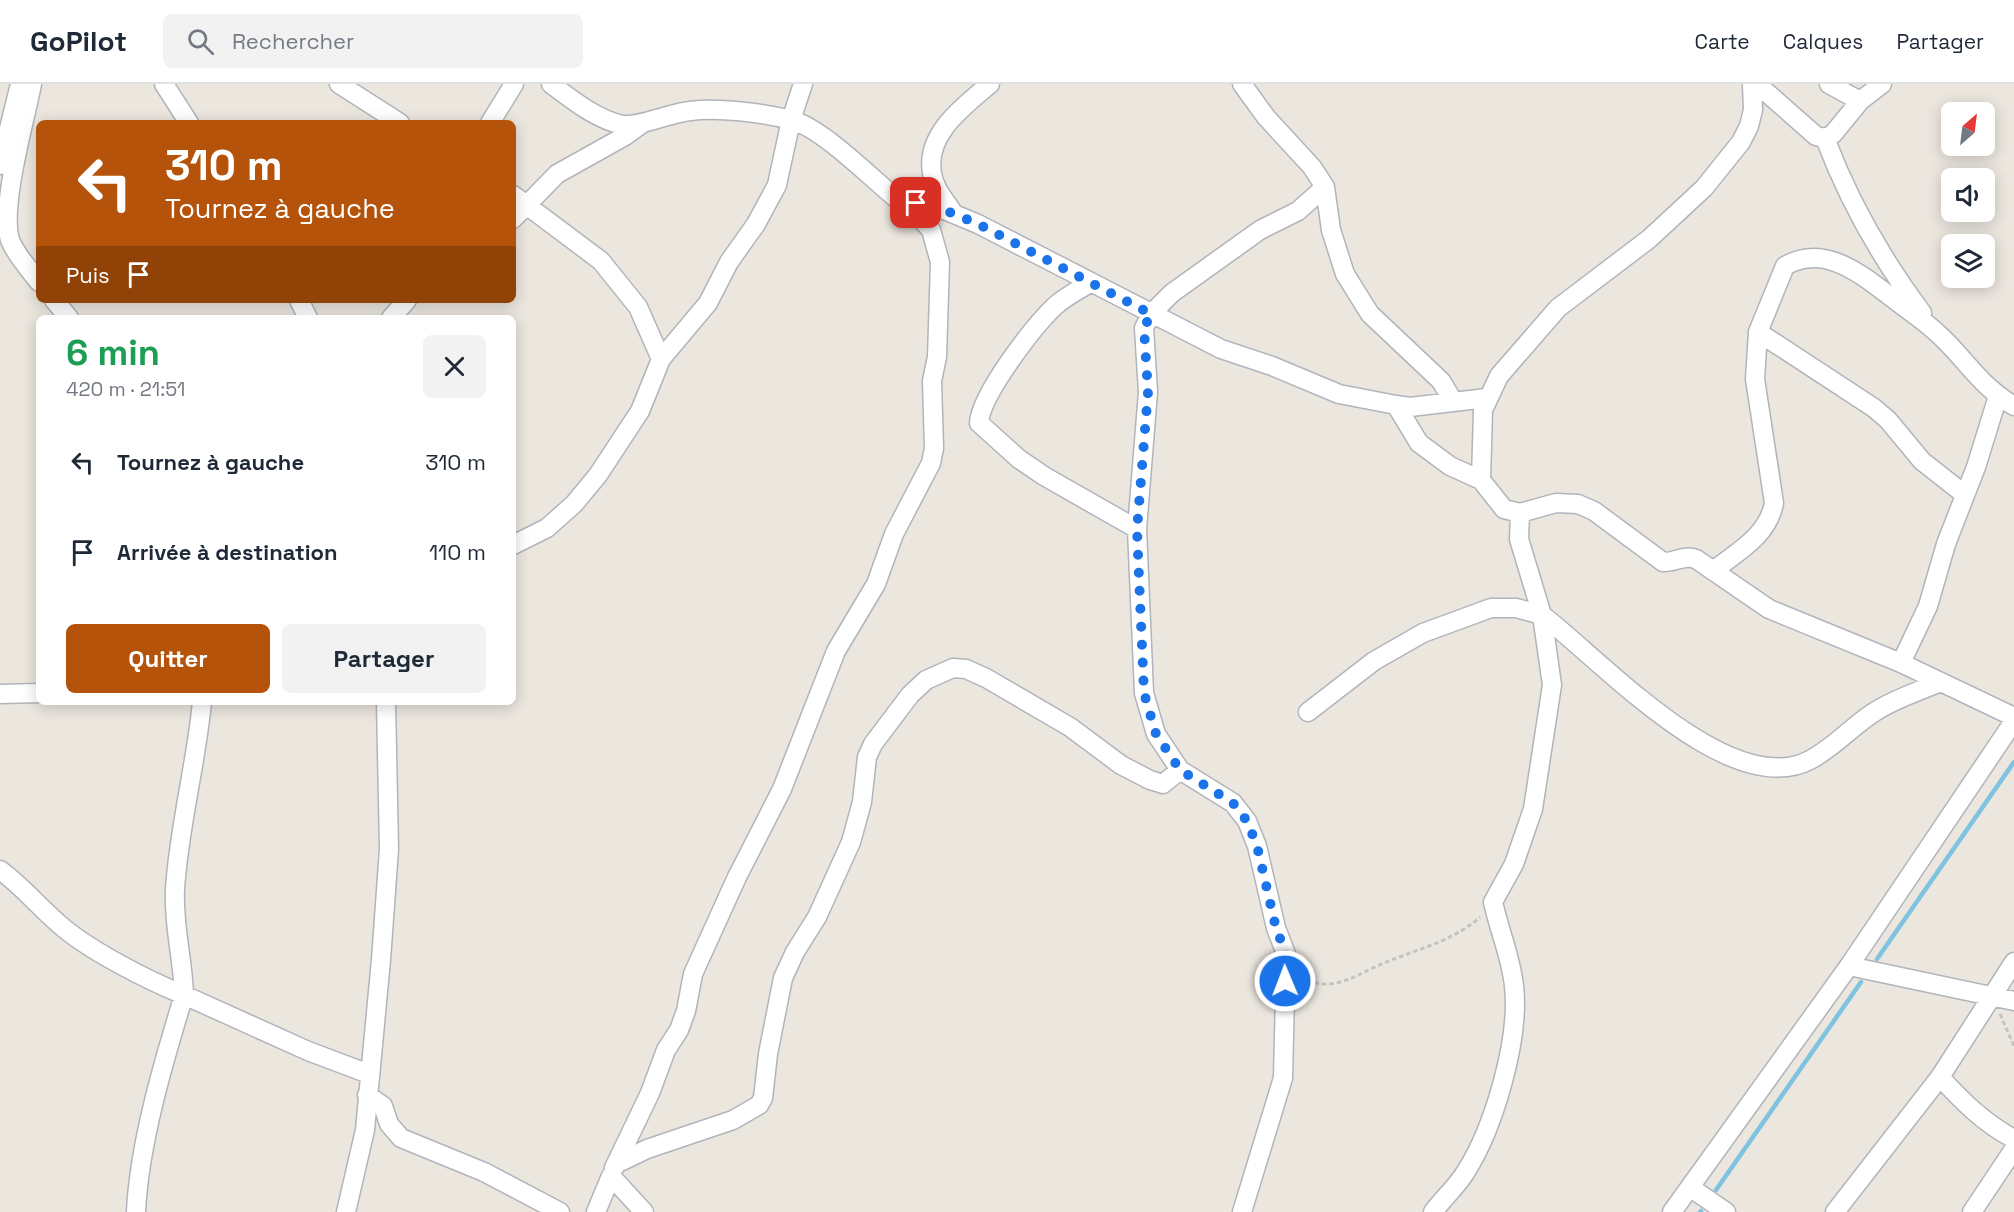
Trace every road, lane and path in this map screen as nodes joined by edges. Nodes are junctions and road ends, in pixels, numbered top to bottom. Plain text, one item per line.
1 (32, 84) edge
2 (164, 84) edge
3 (339, 84) edge
4 (514, 84) edge
5 (551, 84) edge
6 (803, 84) edge
7 (990, 84) edge
8 (1242, 84) edge
9 (1752, 84) edge
10 (1757, 84) edge
11 (1829, 84) edge
12 (1882, 84) edge
13 (18, 92) edge
14 (1860, 101) junction
15 (0, 115) edge
16 (187, 120) edge
17 (395, 120) edge
18 (492, 120) edge
19 (792, 120) junction
20 (643, 123) junction
21 (1826, 138) junction
22 (0, 165) edge
23 (1325, 187) junction
24 (519, 200) edge
25 (908, 204) junction
26 (954, 214) junction
27 (36, 278) edge
28 (1090, 283) junction
29 (56, 303) edge
30 (404, 303) edge
31 (1151, 314) junction
32 (66, 315) edge
33 (394, 315) edge
34 (1936, 331) junction
35 (1758, 332) junction
36 (661, 359) junction
37 (1998, 396) junction
38 (1487, 398) junction
39 (1453, 401) junction
40 (1396, 405) junction
41 (2014, 406) edge
42 (1481, 480) junction
43 (1964, 494) junction
44 (1520, 513) junction
45 (1137, 530) junction
46 (516, 544) edge
47 (1713, 571) junction
48 (1542, 615) junction
49 (1901, 663) junction
50 (1938, 683) junction
51 (36, 693) edge
52 (0, 694) edge
53 (201, 705) edge
54 (386, 705) edge
55 (1308, 712) dead end
56 (2014, 719) edge
57 (1180, 770) junction
58 (0, 870) edge
59 (1493, 902) junction
60 (1286, 954) junction
61 (2014, 962) edge
62 (1849, 966) junction
63 (184, 995) junction
64 (1991, 996) junction
65 (2014, 1001) edge
66 (2014, 1046) edge
67 (369, 1074) junction
68 (1940, 1077) junction
69 (367, 1095) junction
70 (2014, 1139) edge
71 (2014, 1149) edge
72 (613, 1170) junction
73 (1691, 1188) junction
74 (136, 1212) edge
75 (346, 1212) edge
76 (560, 1212) edge
77 (596, 1212) edge
78 (644, 1212) edge
79 (1242, 1212) edge
80 (1433, 1212) edge
81 (1672, 1212) edge
82 (1726, 1212) edge
83 (1835, 1212) edge
84 (1972, 1212) edge

1 - 27 street
2 - 16 street
3 - 17 street
4 - 18 street
5 - 20 street
6 - 19 street
7 - 26 street
8 - 23 street
9 - 38 street
10 - 21 street
11 - 14 street
12 - 14 street
13 - 15 street
13 - 22 street
14 - 21 street
19 - 20 street
19 - 25 street
19 - 36 street
20 - 24 street
21 - 34 street
23 - 31 street
23 - 39 street
24 - 36 street
25 - 26 street
25 - 72 street
26 - 28 street
28 - 31 street
28 - 45 street
29 - 32 street
30 - 33 street
31 - 40 street
31 - 45 street
34 - 35 street
34 - 37 street
35 - 43 street
35 - 47 street
36 - 46 street
37 - 41 street
37 - 43 street
38 - 39 street
38 - 42 street
39 - 40 street
40 - 42 street
42 - 44 street
43 - 49 street
44 - 47 street
44 - 48 street
45 - 57 street
47 - 49 street
48 - 50 street
48 - 55 street
48 - 59 street
49 - 50 street
50 - 56 street
51 - 52 street
53 - 63 street
54 - 67 street
56 - 62 street
57 - 60 street
57 - 72 street
58 - 63 street
59 - 60 path
59 - 80 street
60 - 79 street
61 - 64 street
62 - 64 street
62 - 73 street
63 - 67 street
63 - 74 street
64 - 65 street
64 - 66 path
64 - 68 street
67 - 69 street
68 - 70 street
68 - 83 street
69 - 75 street
69 - 76 street
71 - 84 street
72 - 77 street
72 - 78 street
73 - 81 street
73 - 82 street

